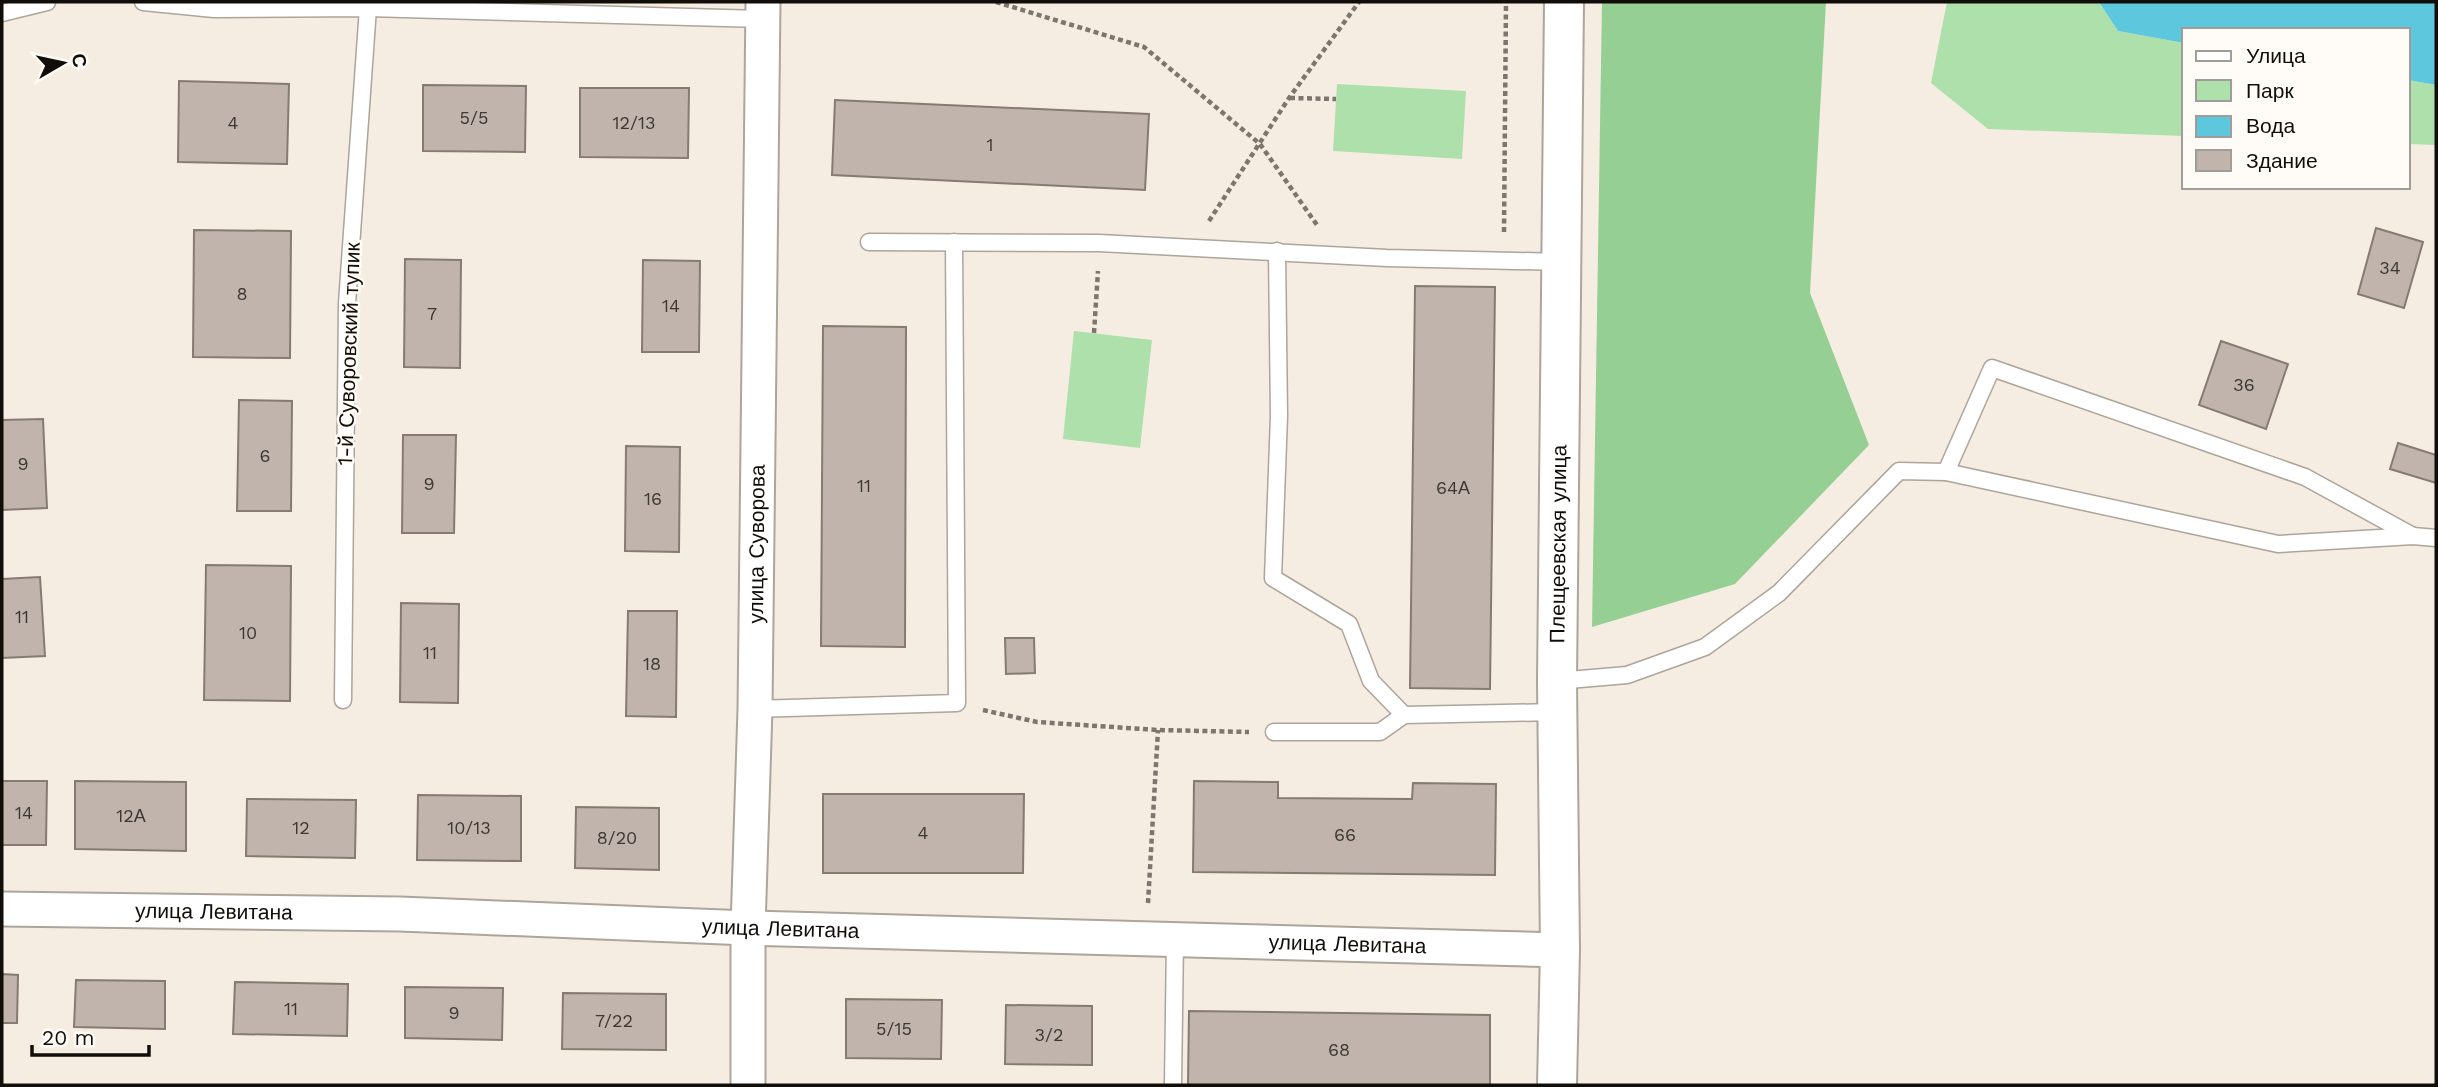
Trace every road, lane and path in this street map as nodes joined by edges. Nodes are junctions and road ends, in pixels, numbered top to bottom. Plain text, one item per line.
1 (47, 2) edge
2 (143, 2) edge
3 (996, 2) edge
4 (1359, 2) edge
5 (1506, 2) edge
6 (1564, 2) edge
7 (368, 8) junction
8 (762, 10) edge
9 (2, 13) edge
10 (1290, 98) junction
11 (1336, 99) dead end
12 (1260, 144) junction
13 (1319, 229) dead end
14 (1504, 233) dead end
15 (869, 242) dead end
16 (954, 242) junction
17 (1099, 243) junction
18 (1198, 247) junction
19 (1277, 251) junction
20 (1563, 261) junction
21 (1094, 333) dead end
22 (1946, 472) junction
23 (2413, 536) junction
24 (2436, 538) edge
25 (1557, 697) junction
26 (343, 700) dead end
27 (957, 703) junction
28 (754, 709) junction
29 (1405, 715) junction
30 (1158, 730) junction
31 (1275, 732) joint
32 (2, 909) edge
33 (748, 928) junction
34 (1160, 939) junction
35 (1560, 950) junction
36 (748, 1085) edge
37 (1172, 1085) edge
38 (1557, 1085) edge

1 - 9 lane
2 - 7 lane
3 - 12 path
4 - 10 path
5 - 14 path
6 - 20 street, Плещеевская улица
7 - 8 lane
7 - 26 lane, 1-й Суворовский тупик
8 - 28 street, улица Суворова
10 - 11 path
10 - 12 path
12 - 13 path
12 - 18 path
15 - 16 lane
16 - 17 lane
16 - 27 lane
17 - 18 lane
17 - 21 path
18 - 19 lane
19 - 20 lane
19 - 29 lane
20 - 25 street, Плещеевская улица
22 - 23 lane
22 - 23 lane
22 - 25 lane
23 - 24 lane
25 - 29 lane
25 - 35 street, Плещеевская улица
27 - 28 lane
27 - 30 path
28 - 33 street, улица Суворова
29 - 31 lane
30 - 31 path
30 - 34 path
32 - 33 street, улица Левитана
33 - 34 street, улица Левитана
33 - 36 street, улица Суворова
34 - 35 street, улица Левитана
34 - 37 lane
35 - 38 street, Плещеевская улица

